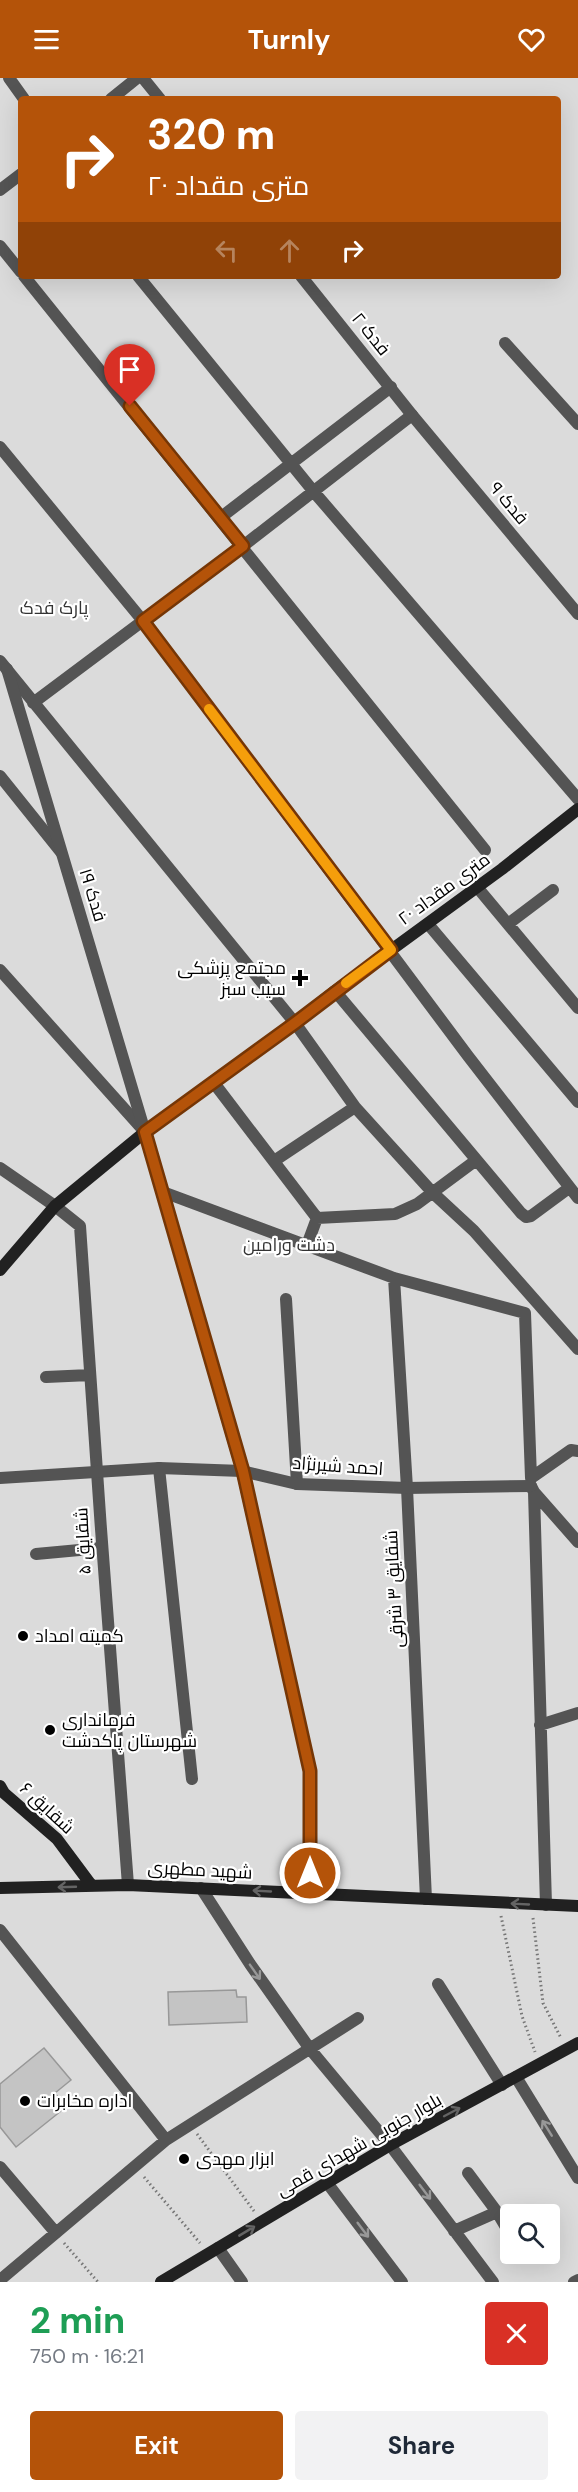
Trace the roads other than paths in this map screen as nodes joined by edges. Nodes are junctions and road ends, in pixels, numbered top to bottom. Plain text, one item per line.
1 (9, 78) edge
2 (137, 78) edge
3 (143, 78) edge
4 (22, 96) edge
5 (115, 96) edge
6 (158, 96) edge
7 (18, 176) edge
8 (0, 190) edge
9 (0, 246) edge
10 (18, 268) edge
11 (26, 279) edge
12 (140, 279) edge
13 (303, 279) edge
14 (505, 343) dead end
15 (391, 387) junction
16 (412, 415) junction
17 (578, 424) edge
18 (0, 447) edge
19 (292, 465) junction
20 (314, 492) junction
21 (220, 518) junction
22 (243, 546) junction
23 (578, 614) edge
24 (143, 621) junction
25 (3, 665) edge
26 (33, 703) junction
27 (0, 776) edge
28 (578, 799) edge
29 (578, 809) edge
30 (484, 850) dead end
31 (62, 854) junction
32 (477, 887) junction
33 (553, 890) dead end
34 (428, 924) junction
35 (508, 924) junction
36 (391, 950) junction
37 (0, 970) edge
38 (334, 991) junction
39 (578, 1007) edge
40 (295, 1023) junction
41 (214, 1083) junction
42 (578, 1102) edge
43 (355, 1107) junction
44 (145, 1132) junction
45 (274, 1161) junction
46 (475, 1161) junction
47 (0, 1168) edge
48 (569, 1188) junction
49 (163, 1192) junction
50 (433, 1193) junction
51 (578, 1198) edge
52 (55, 1206) junction
53 (317, 1218) junction
54 (307, 1245) junction
55 (2, 1265) edge
56 (394, 1278) junction
57 (286, 1299) dead end
58 (537, 1300) junction
59 (525, 1313) junction
60 (578, 1349) edge
61 (90, 1375) junction
62 (46, 1377) dead end
63 (578, 1451) edge
64 (159, 1468) junction
65 (243, 1471) junction
66 (98, 1472) junction
67 (0, 1478) edge
68 (297, 1484) junction
69 (532, 1485) junction
70 (407, 1488) junction
71 (578, 1542) edge
72 (101, 1548) junction
73 (36, 1554) dead end
74 (578, 1713) edge
75 (540, 1725) junction
76 (192, 1779) dead end
77 (0, 1786) edge
78 (128, 1885) junction
79 (92, 1886) junction
80 (0, 1888) edge
81 (201, 1888) junction
82 (310, 1893) junction
83 (426, 1899) junction
84 (546, 1905) junction
85 (578, 1906) edge
86 (0, 1930) edge
87 (438, 1984) dead end
88 (358, 2018) dead end
89 (572, 2047) edge
90 (310, 2049) junction
91 (516, 2077) junction
92 (502, 2085) junction
93 (166, 2140) junction
94 (390, 2145) junction
95 (0, 2167) edge
96 (468, 2173) dead end
97 (578, 2178) edge
98 (327, 2184) junction
99 (497, 2212) junction
100 (500, 2217) edge
101 (454, 2231) junction
102 (56, 2233) junction
103 (214, 2251) junction
104 (0, 2280) edge
105 (578, 2280) edge
106 (161, 2282) edge
107 (242, 2282) edge
108 (402, 2282) edge
109 (493, 2282) edge
110 (574, 2282) edge

1 - 4 street
2 - 5 street
3 - 6 street
7 - 8 street
9 - 10 street
11 - 21 street
12 - 19 street
13 - 15 street, فدک ۲
14 - 17 street
15 - 16 street, فدک ۲
15 - 19 street
16 - 20 street
16 - 23 street, فدک ۹
18 - 24 street
19 - 20 street
19 - 21 street
20 - 22 street
20 - 28 street
21 - 22 street
22 - 24 street
22 - 30 street
24 - 26 street
24 - 36 street
25 - 26 street
25 - 31 street, فدک ۱۹
26 - 40 street
27 - 31 street
29 - 32 main road, ۲۰ متری مقداد
31 - 44 street, فدک ۱۹
32 - 34 main road, ۲۰ متری مقداد
32 - 35 street
33 - 35 street
34 - 36 main road, ۲۰ متری مقداد
34 - 42 street
35 - 39 street
36 - 38 main road, ۲۰ متری مقداد
36 - 48 street
37 - 44 street
38 - 40 main road, ۲۰ متری مقداد
38 - 46 street
40 - 41 main road, ۲۰ متری مقداد
40 - 43 street
41 - 44 main road, ۲۰ متری مقداد
41 - 45 street
43 - 45 street
43 - 50 street
44 - 49 street, فدک ۱۹
44 - 52 main road, ۲۰ متری مقداد
45 - 53 street
46 - 48 street
46 - 50 street
47 - 52 street, شقایق ۵
48 - 51 street
49 - 54 street
49 - 65 street, فدک ۱۹
50 - 53 street
50 - 58 street
52 - 55 main road, ۲۰ متری مقداد
52 - 61 street, شقایق ۵
53 - 54 street
54 - 56 street
56 - 59 street
56 - 70 street, شقایق ۳ شرقی
57 - 68 street
58 - 59 street
58 - 60 street
59 - 69 street
61 - 62 street
61 - 66 street, شقایق ۵
63 - 69 street
64 - 65 street, احمد شیرنژاد
64 - 66 street, احمد شیرنژاد
64 - 76 street
65 - 68 street, احمد شیرنژاد
65 - 82 street, فدک ۱۹
66 - 67 street, احمد شیرنژاد
66 - 72 street, شقایق ۵
68 - 70 street, احمد شیرنژاد
69 - 70 street, احمد شیرنژاد
69 - 71 street
69 - 75 street
70 - 83 street, شقایق ۳ شرقی
72 - 73 street
72 - 78 street, شقایق ۵
74 - 75 street
75 - 84 street
77 - 79 main road, شقایق ۶
78 - 79 main road, شهید مطهری
78 - 81 main road, شهید مطهری
79 -> 80 main road, شهید مطهری
82 -> 81 main road, شهید مطهری
81 -> 90 street
82 - 83 main road, شهید مطهری
84 -> 83 main road, شهید مطهری
84 - 85 main road, شهید مطهری
86 - 93 street
87 - 92 street
88 - 90 street
89 - 91 main road, بلوار جنوبی شهدای قمی
90 - 93 street
90 - 94 street
91 - 92 main road, بلوار جنوبی شهدای قمی
97 -> 91 street
94 -> 92 main road, بلوار جنوبی شهدای قمی
93 - 102 street
94 - 98 main road, بلوار جنوبی شهدای قمی
94 -> 101 street
95 - 102 street
96 - 99 street
103 -> 98 main road, بلوار جنوبی شهدای قمی
98 -> 108 street
99 - 100 street
99 - 101 street
101 - 109 street
102 - 104 street
103 - 106 main road, بلوار جنوبی شهدای قمی
103 - 107 street
105 - 110 street

